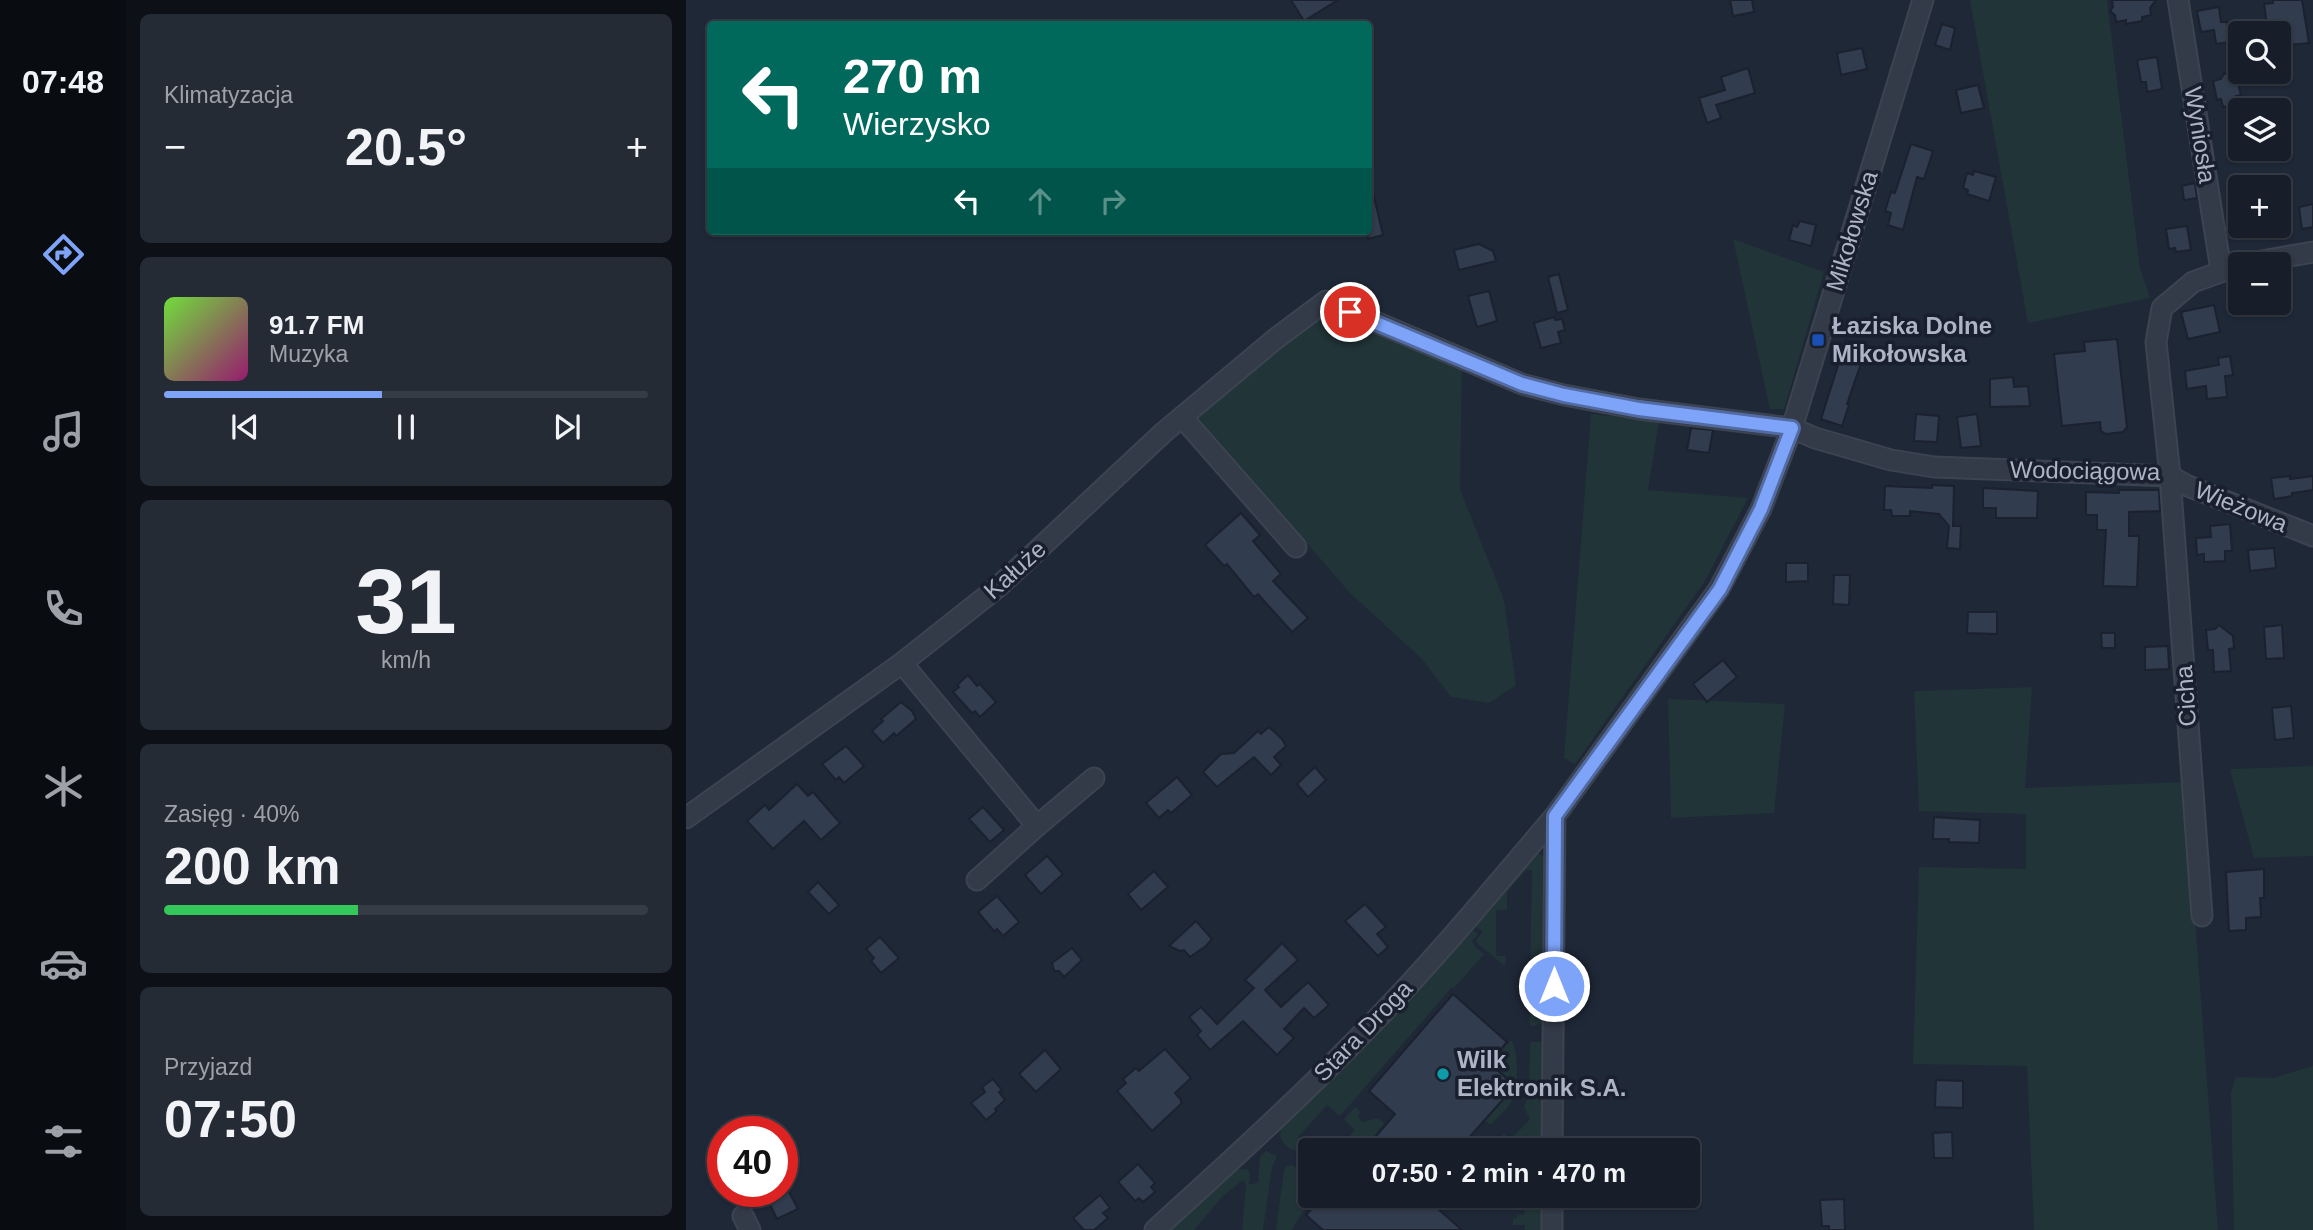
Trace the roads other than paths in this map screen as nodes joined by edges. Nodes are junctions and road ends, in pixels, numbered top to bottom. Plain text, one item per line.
1 (1923, 0) edge
2 (2178, 0) edge
3 (2232, 252) edge
4 (2313, 252) edge
5 (2291, 256) edge
6 (2228, 270) edge
7 (1326, 301) joint
8 (1182, 417) junction
9 (1792, 428) junction
10 (2170, 476) junction
11 (2313, 536) edge
12 (1296, 547) dead end
13 (902, 663) junction
14 (1094, 778) dead end
15 (1555, 816) junction
16 (686, 818) edge
17 (1037, 826) junction
18 (977, 880) dead end
19 (2202, 916) dead end
20 (1552, 1138) edge
21 (1552, 1208) edge
22 (1155, 1230) edge
23 (1552, 1230) edge

1 - 9 street, Mikołowska
2 - 3 street, Wyniosła
4 - 5 street, Wodociągowa
6 - 10 street, Wodociągowa
7 - 8 street, Kałuże
7 - 9 street, Wodociągowa
8 - 12 street
8 - 13 street, Kałuże
9 - 10 street, Wodociągowa
9 - 15 street, Mikołowska
10 - 11 street, Wieżowa
10 - 19 street, Cicha
13 - 16 street, Kałuże
13 - 17 street
14 - 17 street
15 - 20 street
15 - 22 street, Stara Droga
17 - 18 street
21 - 23 street

